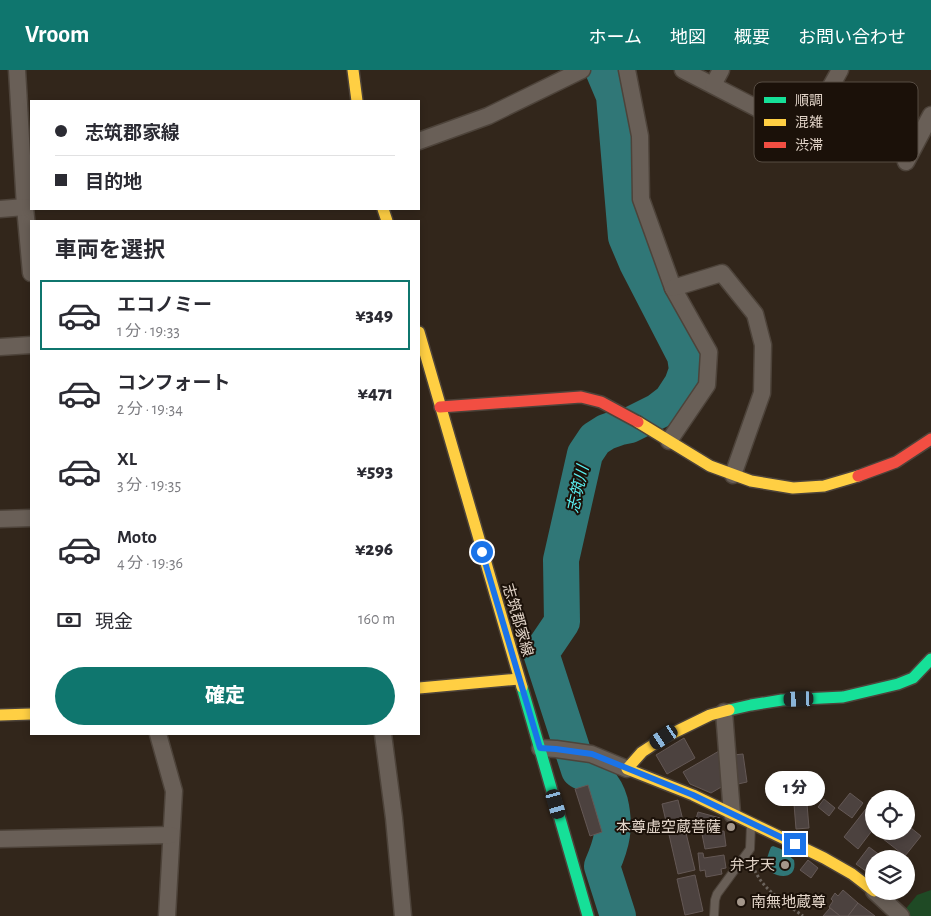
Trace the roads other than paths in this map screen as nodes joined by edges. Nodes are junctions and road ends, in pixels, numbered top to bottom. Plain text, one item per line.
1 (17, 70) edge
2 (353, 70) edge
3 (582, 70) edge
4 (627, 70) edge
5 (684, 70) edge
6 (721, 70) edge
7 (840, 70) edge
8 (833, 82) edge
9 (713, 85) junction
10 (357, 100) edge
11 (754, 107) edge
12 (931, 115) edge
13 (918, 139) edge
14 (420, 141) edge
15 (25, 208) junction
16 (0, 209) edge
17 (30, 258) edge
18 (673, 288) junction
19 (420, 336) edge
20 (30, 345) edge
21 (0, 347) edge
22 (440, 407) junction
23 (931, 439) edge
24 (669, 442) junction
25 (733, 475) junction
26 (30, 518) edge
27 (0, 519) edge
28 (931, 659) edge
29 (519, 679) junction
30 (420, 688) edge
31 (724, 712) junction
32 (30, 714) edge
33 (0, 715) edge
34 (158, 735) edge
35 (383, 735) edge
36 (540, 748) junction
37 (627, 769) junction
38 (732, 814) junction
39 (751, 823) junction
40 (171, 835) junction
41 (0, 839) edge
42 (865, 884) edge
43 (884, 900) edge
44 (166, 916) edge
45 (403, 916) edge
46 (588, 916) edge
47 (714, 916) edge
48 (901, 916) edge

1 - 15 street
2 - 10 street
3 - 14 street
4 - 18 street
5 - 9 street
6 - 9 street
7 - 8 street
9 - 11 street
12 - 13 street
15 - 16 street
15 - 17 street
18 - 24 street
18 - 25 street
19 - 22 street, 志筑郡家線
20 - 21 street
22 - 24 street
22 - 29 street, 志筑郡家線
23 - 25 street
24 - 25 street
26 - 27 street
28 - 31 street
29 - 30 street
29 - 36 street, 志筑郡家線
31 - 37 street
31 - 38 street
32 - 33 street
34 - 40 street
35 - 45 street
36 - 37 street
36 - 46 street, 志筑郡家線
37 - 38 street
38 - 39 street
39 - 42 street
39 - 47 lane
40 - 41 street
40 - 44 street
43 - 48 street

